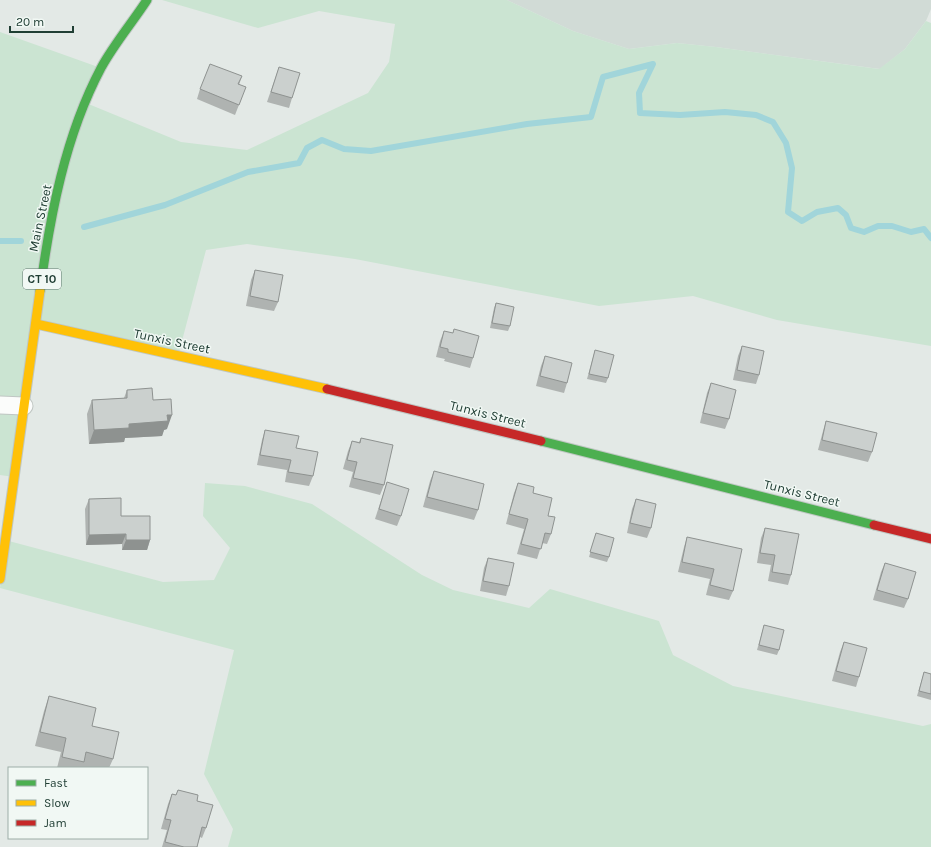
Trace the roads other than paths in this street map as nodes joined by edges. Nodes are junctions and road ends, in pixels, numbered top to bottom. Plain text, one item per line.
1 (147, 0) edge
2 (36, 324) junction
3 (0, 405) edge
4 (24, 406) junction
5 (931, 539) edge
6 (0, 579) edge

1 - 2 main road, Main Street / CT 10
2 - 4 main road, Main Street / CT 10
2 - 5 main road, Tunxis Street
3 - 4 street
4 - 6 main road, Main Street / CT 10

